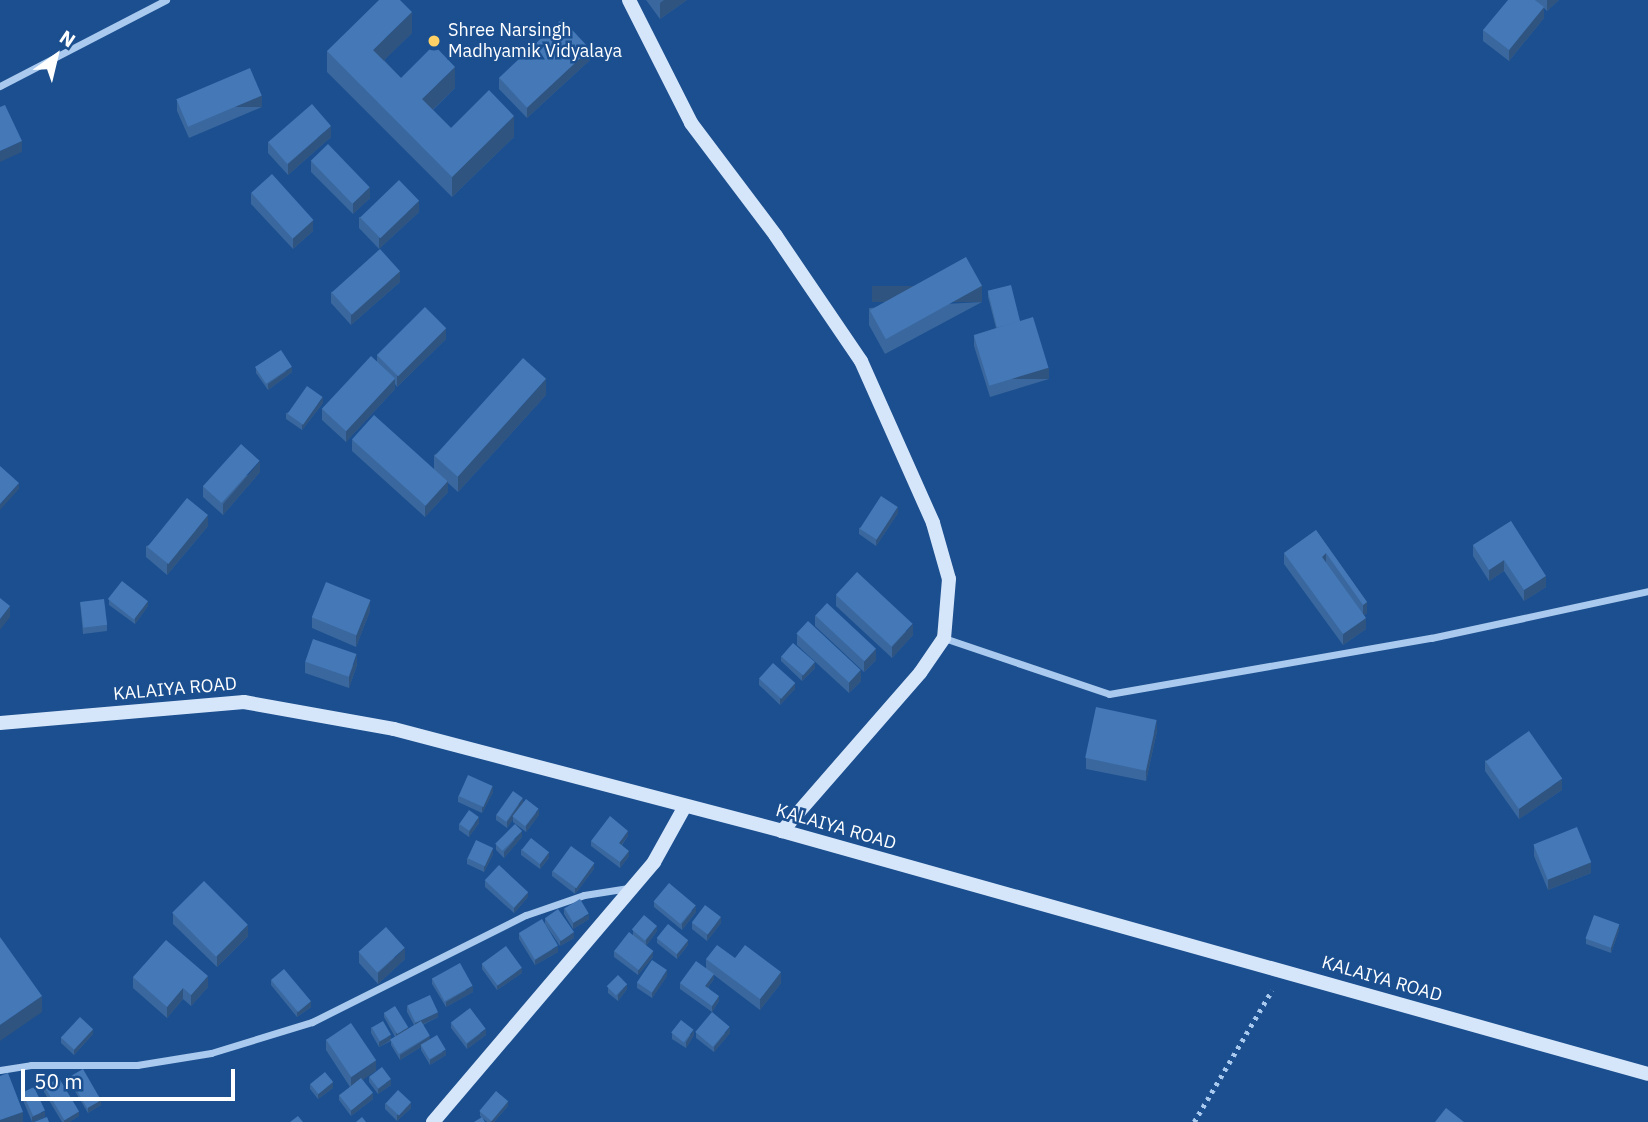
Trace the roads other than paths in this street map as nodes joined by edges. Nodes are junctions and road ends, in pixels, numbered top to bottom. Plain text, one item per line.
1 (166, 0) edge
2 (629, 0) edge
3 (0, 86) edge
4 (1648, 591) edge
5 (944, 638) junction
6 (0, 723) edge
7 (685, 806) junction
8 (782, 831) junction
9 (632, 887) junction
10 (0, 1070) edge
11 (1648, 1074) edge
12 (433, 1122) edge

1 - 3 street
2 - 5 main road
4 - 5 street
5 - 8 main road
6 - 7 main road, KALAIYA ROAD
7 - 8 main road, KALAIYA ROAD
7 - 9 main road
8 - 11 main road, KALAIYA ROAD
9 - 10 street
9 - 12 main road

